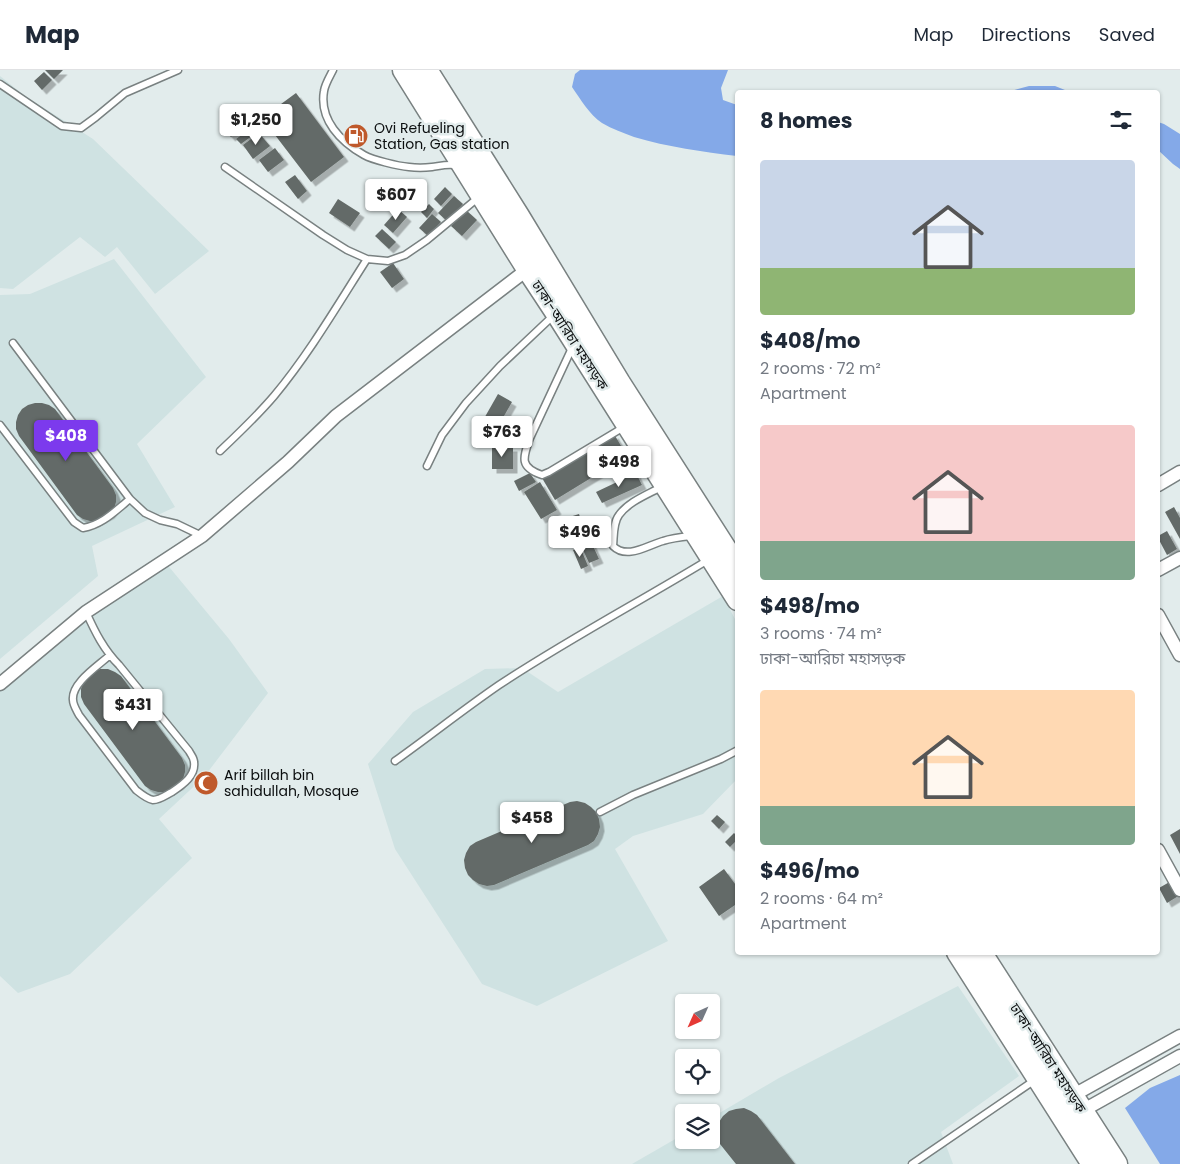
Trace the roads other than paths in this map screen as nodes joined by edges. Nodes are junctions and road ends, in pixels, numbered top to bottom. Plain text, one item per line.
1 (178, 70) edge
2 (333, 70) edge
3 (404, 70) edge
4 (426, 70) edge
5 (0, 84) edge
6 (225, 167) dead end
7 (466, 169) junction
8 (482, 195) junction
9 (367, 259) junction
10 (528, 270) junction
11 (557, 313) junction
12 (575, 342) junction
13 (13, 343) dead end
14 (0, 425) edge
15 (627, 425) junction
16 (220, 451) dead end
17 (428, 466) dead end
18 (1180, 472) edge
19 (1160, 484) edge
20 (665, 485) junction
21 (130, 499) junction
22 (698, 535) junction
23 (202, 536) junction
24 (712, 558) junction
25 (1180, 558) edge
26 (735, 564) edge
27 (1160, 569) edge
28 (735, 594) edge
29 (86, 612) junction
30 (1160, 619) edge
31 (110, 655) junction
32 (1180, 655) edge
33 (0, 684) edge
34 (735, 752) edge
35 (395, 761) dead end
36 (600, 812) dead end
37 (1160, 854) edge
38 (1180, 890) edge
39 (960, 955) edge
40 (982, 955) edge
41 (1180, 1036) edge
42 (1180, 1056) edge
43 (1038, 1078) junction
44 (1077, 1104) junction
45 (912, 1164) edge
46 (1093, 1164) edge
47 (1116, 1164) edge

1 - 5 lane
2 - 7 lane
3 - 7 highway, ঢাকা-আরিচা মহাসড়ক
4 - 26 highway, ঢাকা-আরিচা মহাসড়ক
6 - 9 lane
7 - 8 highway, ঢাকা-আরিচা মহাসড়ক
8 - 9 lane
8 - 10 highway, ঢাকা-আরিচা মহাসড়ক
9 - 16 lane
10 - 11 highway, ঢাকা-আরিচা মহাসড়ক
10 - 23 street
11 - 12 highway, ঢাকা-আরিচা মহাসড়ক
11 - 17 lane
12 - 15 highway, ঢাকা-আরিচা মহাসড়ক
12 - 15 lane
13 - 21 lane
14 - 21 lane
15 - 20 highway, ঢাকা-আরিচা মহাসড়ক
18 - 19 street
20 - 22 highway, ঢাকা-আরিচা মহাসড়ক
20 - 22 lane
21 - 23 lane
22 - 24 highway, ঢাকা-আরিচা মহাসড়ক
23 - 29 street
24 - 28 highway, ঢাকা-আরিচা মহাসড়ক
24 - 35 lane
25 - 27 street
29 - 31 lane
29 - 33 street
30 - 32 street
31 - 31 lane
34 - 36 lane
37 - 38 street
39 - 43 highway, ঢাকা-আরিচা মহাসড়ক
40 - 44 highway, ঢাকা-আরিচা মহাসড়ক
41 - 44 street
42 - 44 street
43 - 45 lane
43 - 46 highway, ঢাকা-আরিচা মহাসড়ক
44 - 47 highway, ঢাকা-আরিচা মহাসড়ক

